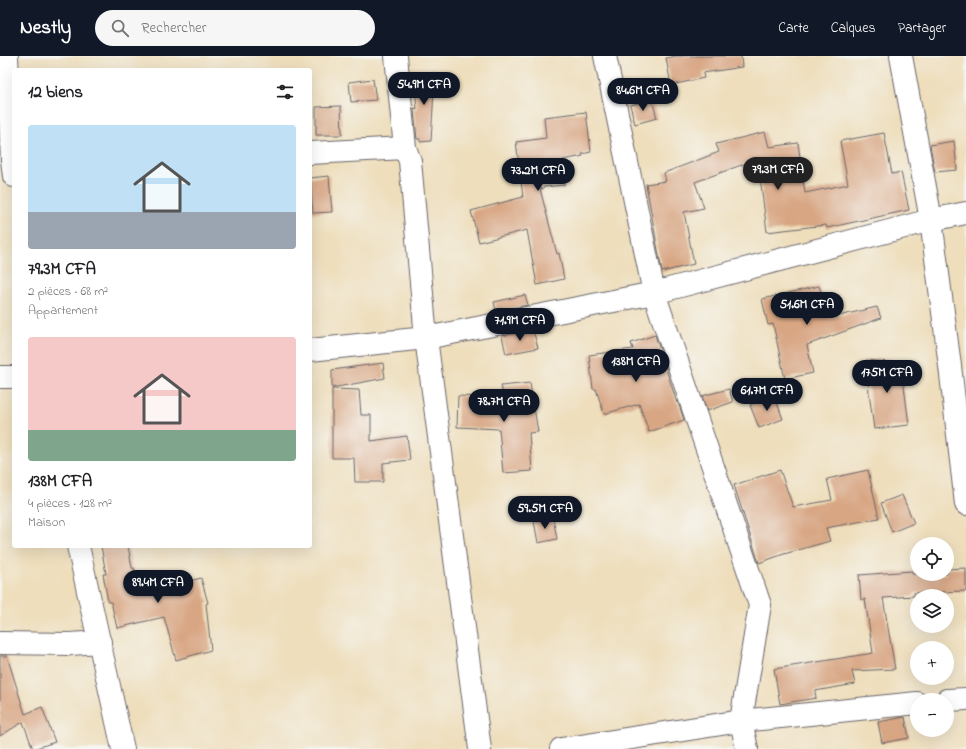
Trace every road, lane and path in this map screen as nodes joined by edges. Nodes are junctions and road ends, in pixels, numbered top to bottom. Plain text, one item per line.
1 (7, 56) edge
2 (396, 56) edge
3 (606, 56) edge
4 (901, 56) edge
5 (405, 148) junction
6 (312, 153) edge
7 (10, 165) edge
8 (966, 213) edge
9 (931, 220) junction
10 (654, 293) junction
11 (426, 338) junction
12 (312, 350) edge
13 (958, 365) edge
14 (0, 377) edge
15 (12, 378) edge
16 (966, 504) edge
17 (78, 548) edge
18 (100, 642) junction
19 (0, 643) edge
20 (966, 699) edge
21 (954, 700) edge
22 (910, 703) edge
23 (740, 721) junction
24 (123, 749) edge
25 (480, 749) edge
26 (561, 749) edge
27 (747, 749) edge

1 - 7 street
2 - 5 street
3 - 10 street
4 - 9 street
5 - 6 street
5 - 11 street
8 - 9 street
9 - 10 street
9 - 13 street
10 - 11 street
10 - 23 street
11 - 12 street
11 - 25 street
13 - 16 street
14 - 15 street
17 - 18 street
18 - 19 street
18 - 24 street
20 - 21 street
22 - 23 street
23 - 26 street
23 - 27 street

